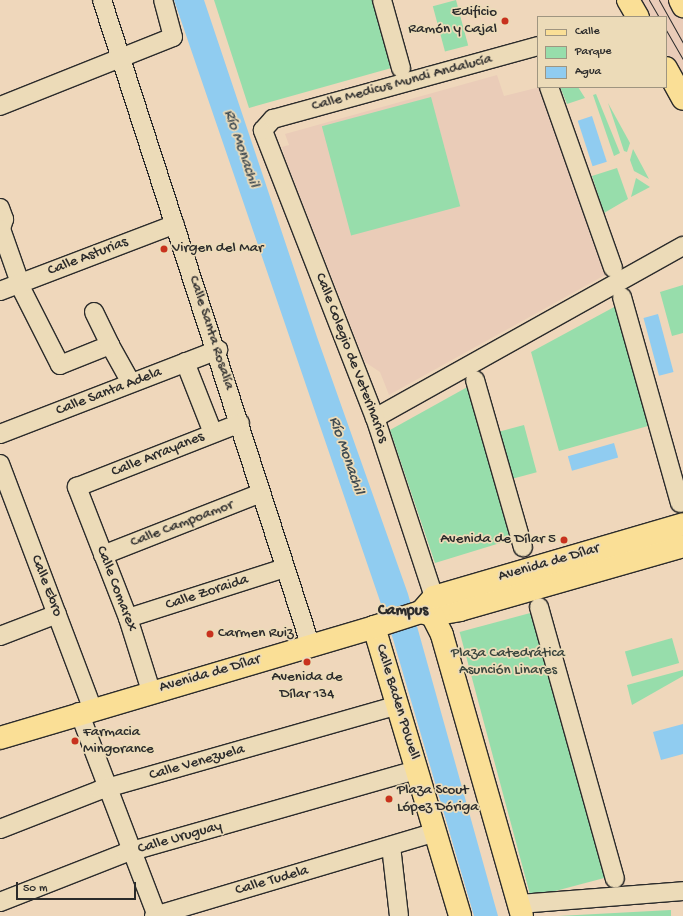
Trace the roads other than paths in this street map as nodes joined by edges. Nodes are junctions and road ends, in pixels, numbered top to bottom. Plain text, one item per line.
1 (102, 0) edge
2 (163, 0) edge
3 (382, 0) edge
4 (628, 0) edge
5 (680, 0) edge
6 (683, 6) edge
7 (637, 16) edge
8 (537, 46) edge
9 (119, 60) junction
10 (667, 70) edge
11 (403, 75) junction
12 (549, 88) edge
13 (683, 99) edge
14 (0, 106) edge
15 (267, 122) joint
16 (0, 208) edge
17 (175, 224) junction
18 (683, 246) edge
19 (613, 268) dead end
20 (21, 286) junction
21 (0, 291) edge
22 (622, 297) dead end
23 (94, 312) dead end
24 (110, 345) junction
25 (218, 350) junction
26 (185, 362) junction
27 (128, 378) dead end
28 (475, 380) dead end
29 (375, 418) junction
30 (240, 422) junction
31 (213, 433) junction
32 (0, 434) edge
33 (0, 464) edge
34 (76, 487) joint
35 (261, 493) junction
36 (680, 503) dead end
37 (683, 524) edge
38 (683, 546) edge
39 (523, 547) dead end
40 (103, 555) junction
41 (286, 568) junction
42 (539, 607) dead end
43 (426, 609) junction
44 (57, 614) junction
45 (128, 618) junction
46 (378, 626) junction
47 (0, 636) edge
48 (310, 644) junction
49 (152, 691) junction
50 (398, 705) junction
51 (86, 710) junction
52 (0, 738) edge
53 (417, 770) junction
54 (109, 788) junction
55 (0, 830) edge
56 (435, 832) junction
57 (391, 846) junction
58 (132, 852) junction
59 (617, 887) junction
60 (683, 891) edge
61 (0, 902) edge
62 (521, 910) edge
63 (156, 916) edge
64 (399, 916) edge
65 (460, 916) edge

1 - 9 street, Calle Santa Rosalía
2 - 9 street
3 - 11 street
4 - 7 main road
5 - 6 main road
8 - 11 street, Calle Medicus Mundi Andalucía
9 - 14 street
9 - 17 street, Calle Santa Rosalía
10 - 13 main road
11 - 15 street, Calle Medicus Mundi Andalucía
12 - 19 street
15 - 29 street, Calle Colegio de Veterinarios
16 - 20 street
17 - 20 street, Calle Asturias
17 - 25 street, Calle Santa Rosalía
18 - 29 street
20 - 21 street, Calle Asturias
20 - 24 street
22 - 36 street
23 - 24 street
24 - 27 street
25 - 26 street, Calle Santa Adela
25 - 30 street, Calle Santa Rosalía
26 - 31 street
26 - 32 street, Calle Santa Adela
28 - 39 street
29 - 43 street, Calle Colegio de Veterinarios
30 - 31 street, Calle Arrayanes
30 - 35 street, Calle Santa Rosalía
31 - 34 street, Calle Arrayanes
33 - 44 street, Calle Ebro
34 - 40 street, Calle Comarex
35 - 40 street, Calle Campoamor
35 - 41 street, Calle Santa Rosalía
37 - 43 main road, Avenida de Dílar
38 - 43 main road, Avenida de Dílar
40 - 45 street, Calle Comarex
41 - 45 street, Calle Zoraida
41 - 48 street, Calle Santa Rosalía
42 - 59 street
43 - 46 main road, Avenida de Dílar
43 - 62 main road
44 - 47 street
44 - 51 street, Calle Ebro
45 - 49 street, Calle Comarex
46 - 48 main road, Avenida de Dílar
46 - 50 main road, Calle Baden Powell
48 - 49 main road, Avenida de Dílar
49 - 51 main road, Avenida de Dílar
50 - 53 main road, Calle Baden Powell
50 - 54 street, Calle Venezuela
51 - 52 main road, Avenida de Dílar
51 - 54 street, Calle Ebro
53 - 56 main road, Calle Baden Powell
53 - 58 street, Calle Uruguay
54 - 55 street, Calle Venezuela
54 - 58 street, Calle Ebro
56 - 57 street
56 - 65 main road, Calle Baden Powell
57 - 63 street, Calle Tudela
57 - 64 street
58 - 61 street, Calle Uruguay
58 - 63 street, Calle Ebro
59 - 60 street
59 - 62 street

